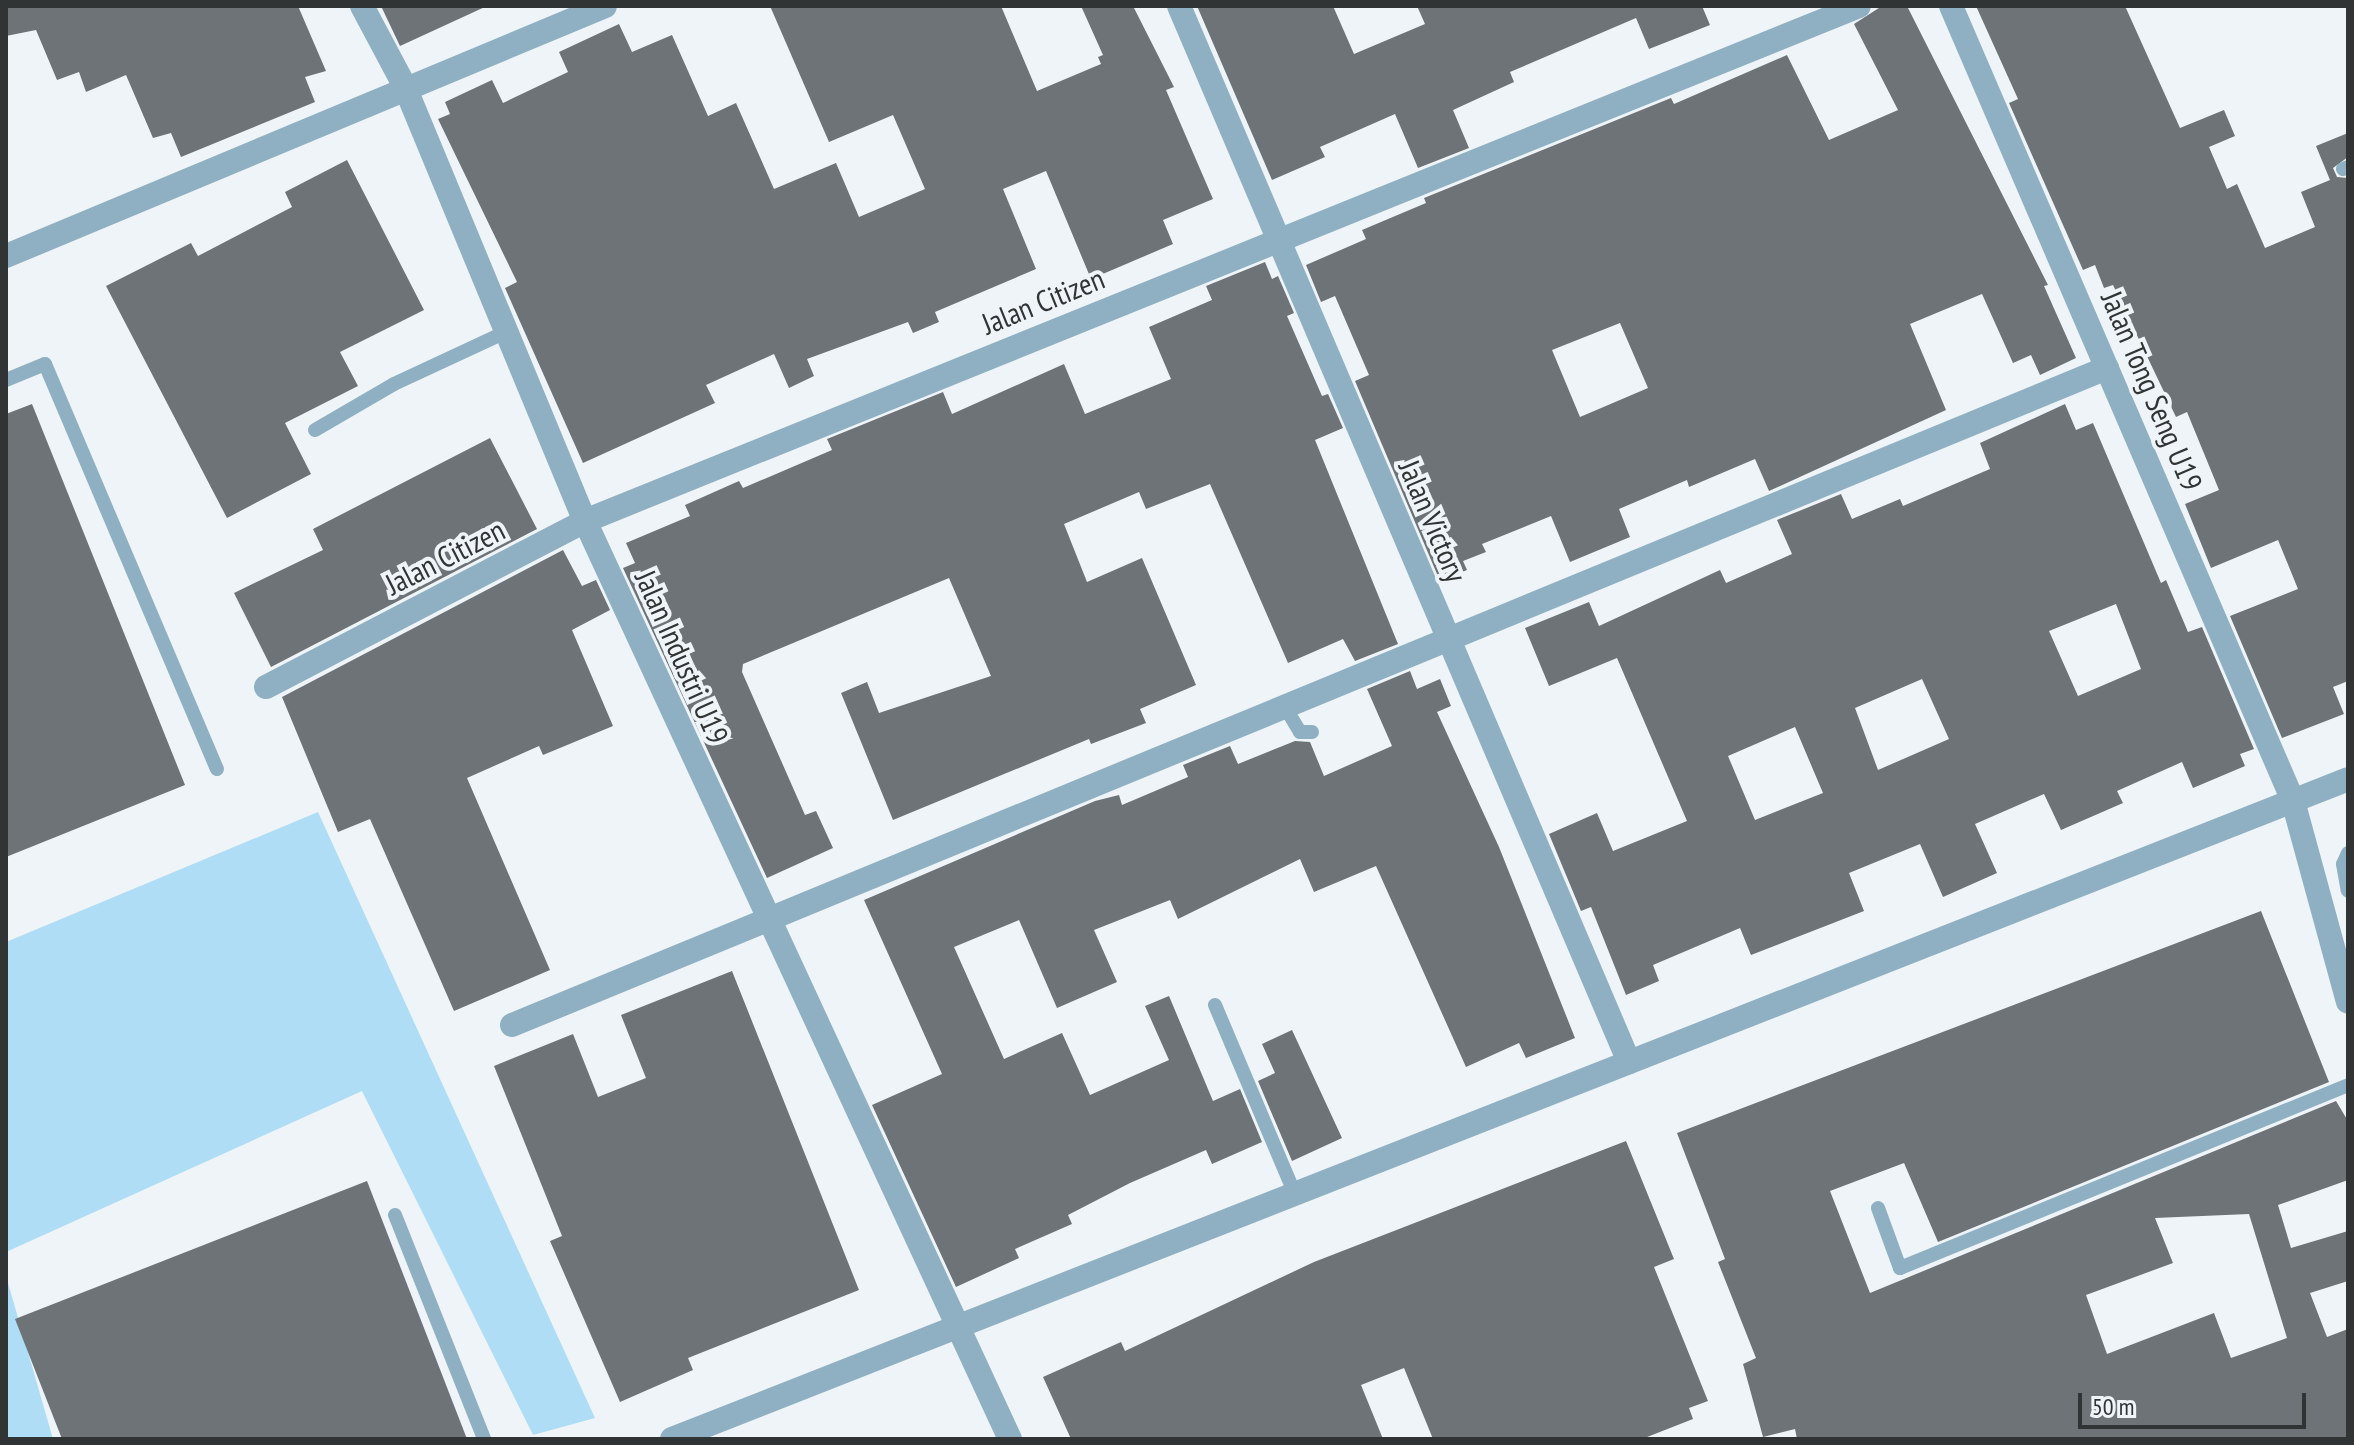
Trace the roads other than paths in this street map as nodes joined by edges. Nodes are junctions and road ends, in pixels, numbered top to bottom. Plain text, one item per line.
1 (362, 6) edge
2 (605, 6) edge
3 (1179, 6) edge
4 (1859, 6) edge
5 (1951, 6) edge
6 (405, 87) junction
7 (1279, 241) junction
8 (6, 256) edge
9 (506, 332) junction
10 (2107, 368) junction
11 (6, 380) edge
12 (315, 430) dead end
13 (585, 521) junction
14 (1449, 639) junction
15 (266, 687) dead end
16 (1285, 707) junction
17 (1312, 732) dead end
18 (217, 769) dead end
19 (2348, 779) edge
20 (2293, 801) junction
21 (2348, 853) edge
22 (2348, 891) edge
23 (766, 920) junction
24 (2347, 995) edge
25 (1215, 1005) dead end
26 (512, 1025) dead end
27 (1629, 1062) junction
28 (2348, 1085) edge
29 (1295, 1194) junction
30 (1878, 1208) dead end
31 (395, 1215) dead end
32 (962, 1326) junction
33 (484, 1439) edge
34 (672, 1439) edge
35 (1010, 1439) edge

1 - 6 street, Jalan Industri U19
2 - 6 street
3 - 7 street, Jalan Victory
4 - 7 street, Jalan Citizen
5 - 10 street, Jalan Tong Seng U19
6 - 8 street
6 - 9 street, Jalan Industri U19
7 - 13 street, Jalan Citizen
7 - 14 street, Jalan Victory
9 - 12 lane
9 - 13 street, Jalan Industri U19
10 - 14 street
10 - 20 street, Jalan Tong Seng U19
11 - 18 lane
13 - 15 street, Jalan Citizen
13 - 23 street, Jalan Industri U19
14 - 16 street
14 - 27 street, Jalan Victory
16 - 17 lane
16 - 23 street
19 - 20 street
20 - 24 street, Jalan Tong Seng U19
20 - 27 street
21 - 22 lane
23 - 26 street
23 - 32 street, Jalan Industri U19
25 - 29 lane
27 - 29 street
28 - 30 lane
29 - 32 street
31 - 33 lane
32 - 34 street
32 - 35 street, Jalan Industri U19

